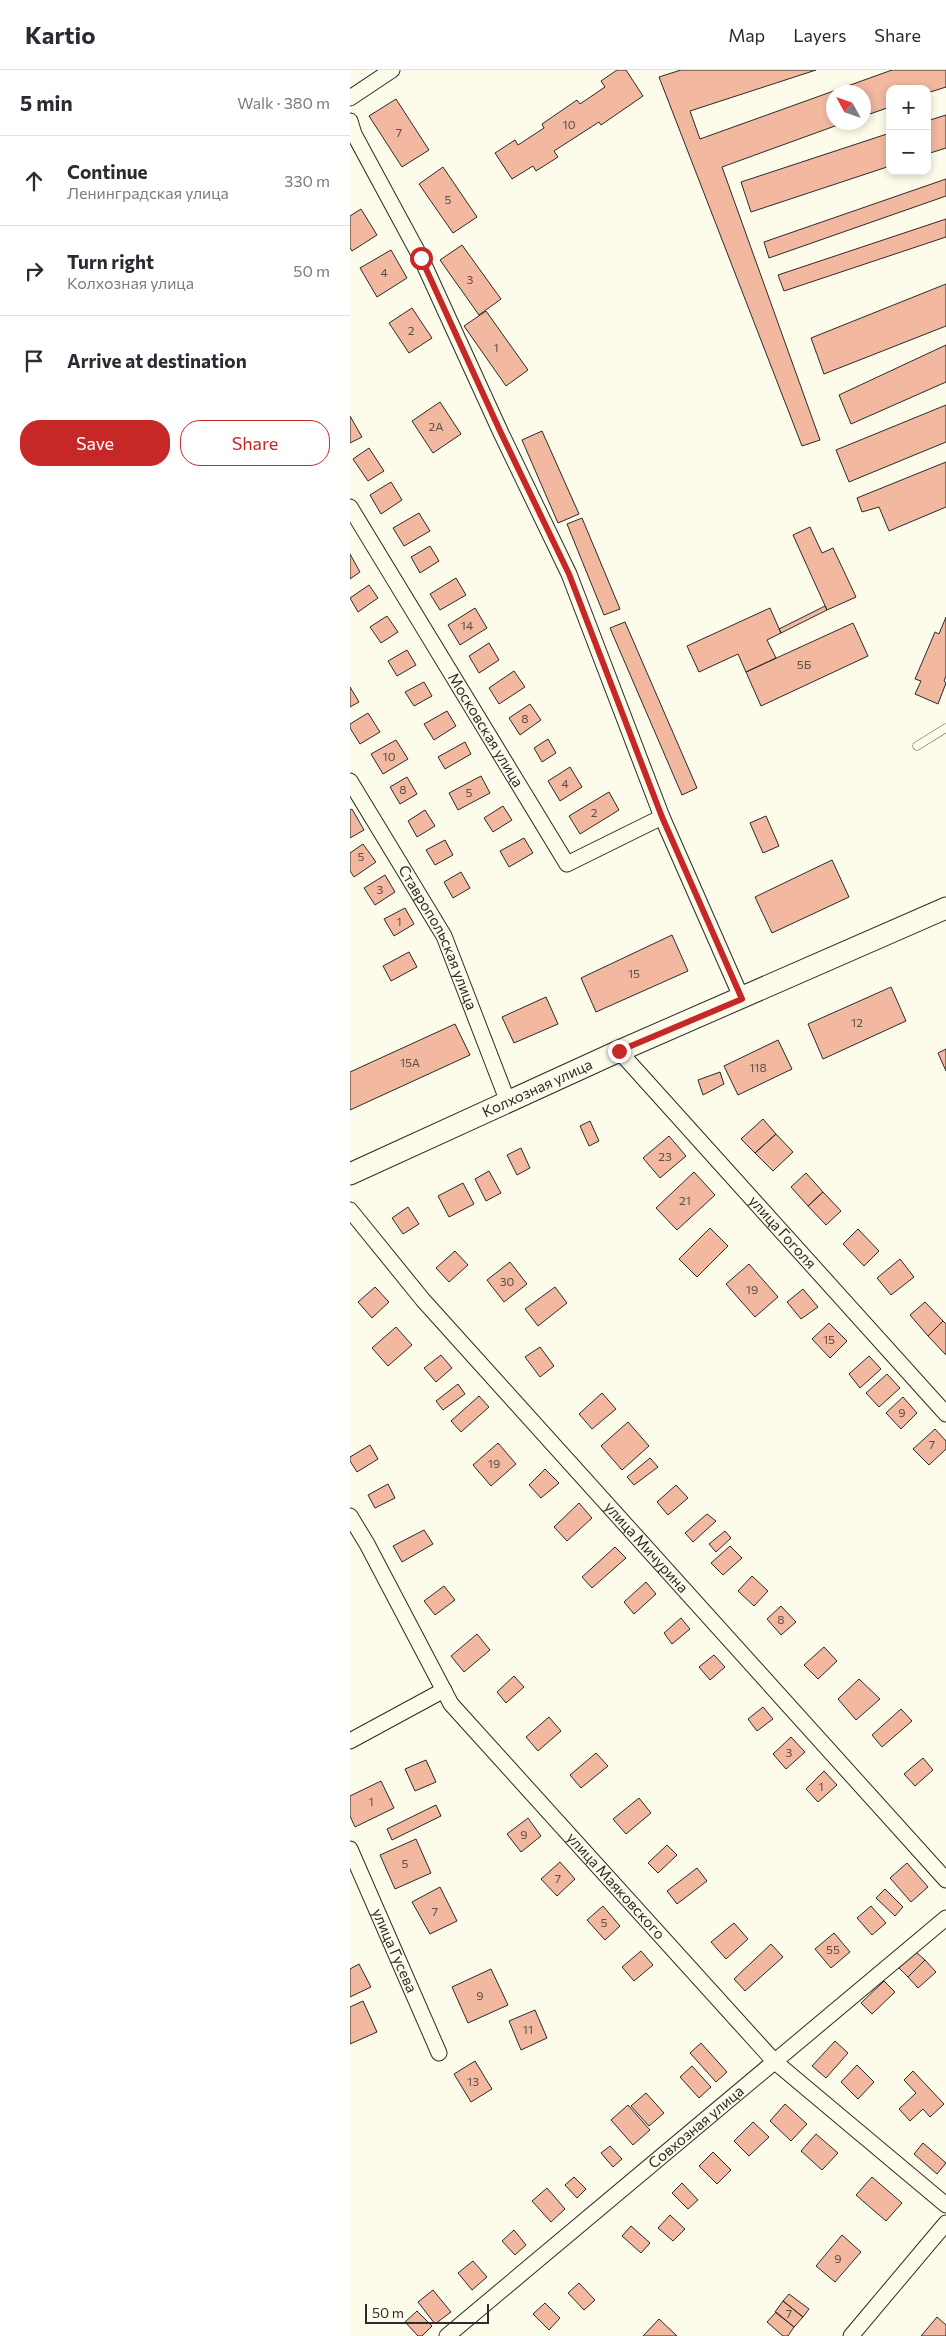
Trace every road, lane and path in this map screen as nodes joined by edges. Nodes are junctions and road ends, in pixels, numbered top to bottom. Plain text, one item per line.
1 (392, 70) edge
2 (350, 98) edge
3 (350, 121) edge
4 (350, 507) edge
5 (946, 728) edge
6 (917, 746) dead end
7 (350, 781) edge
8 (662, 817) junction
9 (946, 908) edge
10 (742, 999) junction
11 (619, 1051) junction
12 (508, 1102) junction
13 (350, 1174) edge
14 (350, 1210) edge
15 (946, 1414) edge
16 (350, 1516) edge
17 (444, 1690) junction
18 (350, 1742) edge
19 (350, 1849) edge
20 (946, 1880) edge
21 (946, 1918) edge
22 (439, 2053) dead end
23 (774, 2061) junction
24 (946, 2204) edge
25 (946, 2223) edge
26 (446, 2336) edge
27 (851, 2336) edge

1 - 2 street
3 - 8 street
4 - 8 street, Московская улица
5 - 6 lane
7 - 12 street, Ставропольская улица
8 - 10 street
9 - 10 main road, Колхозная улица
10 - 11 main road, Колхозная улица
11 - 12 main road, Колхозная улица
11 - 15 street, улица Гоголя
12 - 13 main road, Колхозная улица
14 - 20 street, улица Мичурина
16 - 17 street, улица Маяковского
17 - 18 street
17 - 23 street, улица Маяковского
19 - 22 street, улица Гусева
21 - 23 street, Совхозная улица
23 - 24 street, улица Маяковского
23 - 26 street, Совхозная улица
25 - 27 street

